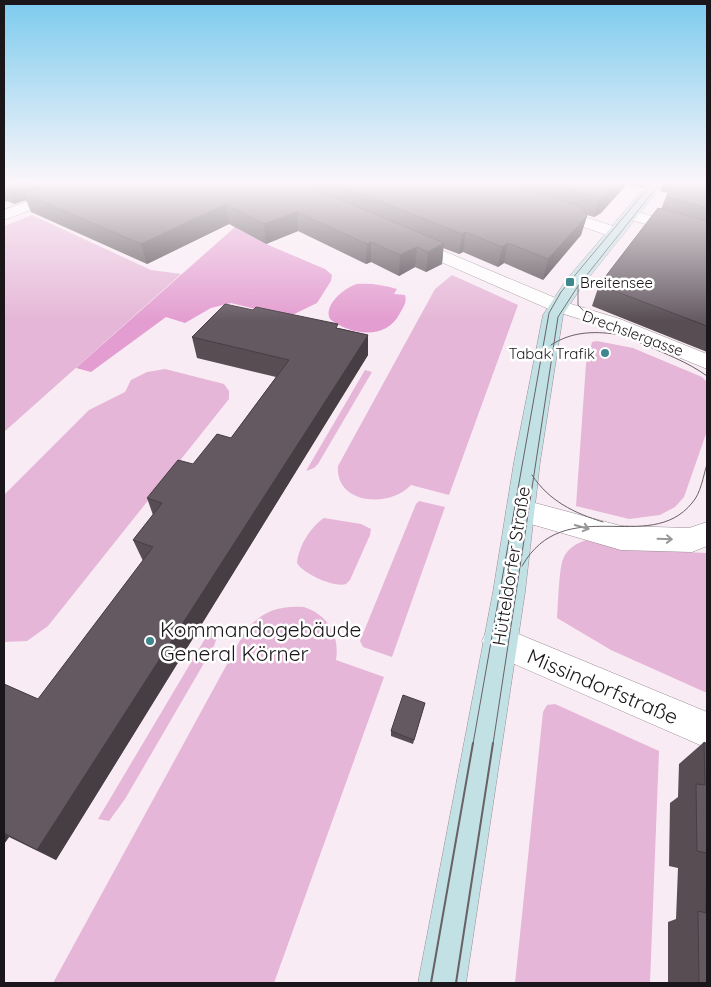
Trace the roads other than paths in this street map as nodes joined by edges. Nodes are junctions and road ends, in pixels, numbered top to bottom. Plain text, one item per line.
1 (605, 229) edge
2 (619, 229) edge
3 (680, 229) edge
4 (390, 233) edge
5 (616, 233) junction
6 (707, 237) edge
7 (558, 306) junction
8 (707, 362) edge
9 (520, 510) junction
10 (707, 533) edge
11 (500, 641) junction
12 (707, 730) edge
13 (442, 983) edge

1 - 5 street
2 - 5 main road, Hütteldorfer Straße
3 - 6 street
4 - 7 street, Drechslergasse
5 - 7 main road, Hütteldorfer Straße
7 - 8 street, Drechslergasse
7 - 9 main road, Hütteldorfer Straße
9 -> 10 street
9 - 11 main road, Hütteldorfer Straße
11 - 12 street, Missindorfstraße
11 - 13 main road, Hütteldorfer Straße

